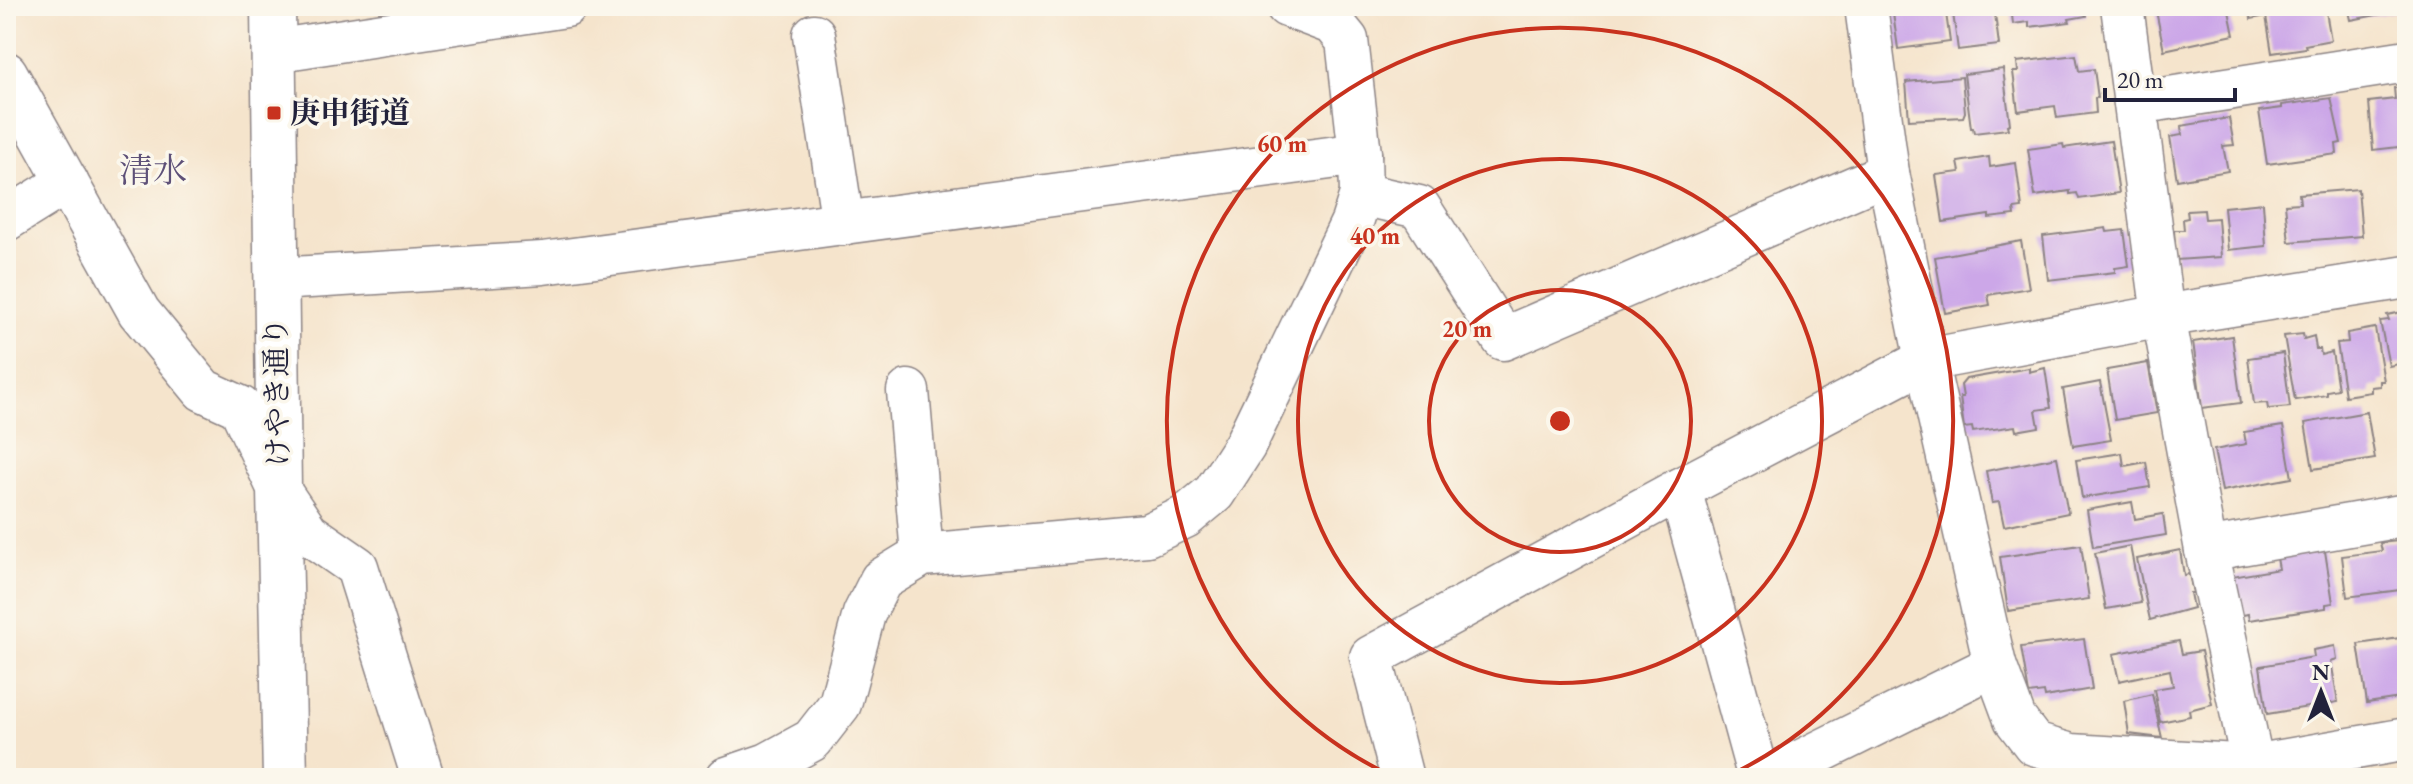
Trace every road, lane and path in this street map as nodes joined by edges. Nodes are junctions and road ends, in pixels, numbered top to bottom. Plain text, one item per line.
1 (273, 6) edge
2 (566, 6) edge
3 (1287, 6) edge
4 (1866, 6) edge
5 (2122, 6) edge
6 (814, 35) dead end
7 (273, 51) junction
8 (2407, 61) edge
9 (6, 73) edge
10 (2137, 103) junction
11 (1888, 173) junction
12 (1361, 174) junction
13 (67, 182) junction
14 (6, 220) edge
15 (843, 224) junction
16 (2407, 277) edge
17 (276, 279) junction
18 (2163, 316) junction
19 (1926, 360) junction
20 (908, 391) dead end
21 (1680, 489) junction
22 (279, 490) junction
23 (2407, 515) edge
24 (2206, 550) junction
25 (922, 555) junction
26 (1995, 665) junction
27 (2407, 739) edge
28 (2253, 766) junction
29 (285, 778) edge
30 (423, 778) edge
31 (727, 778) edge
32 (1402, 778) edge
33 (1759, 778) edge
34 (1767, 778) edge

1 - 7 street, けやき通り
2 - 7 street
3 - 12 street
4 - 11 street
5 - 10 street
6 - 15 street
7 - 17 street, けやき通り
8 - 10 street
9 - 13 street
10 - 18 street
11 - 12 street
11 - 19 street
12 - 15 street
12 - 25 street
13 - 14 street
13 - 22 street
15 - 17 street
16 - 18 street
17 - 22 street, けやき通り
18 - 19 street
18 - 24 street
19 - 21 street
19 - 26 street
20 - 25 street
21 - 32 street
21 - 33 street
22 - 29 street, けやき通り
22 - 30 street
23 - 24 street
24 - 28 street
25 - 31 street
26 - 28 street
26 - 34 street
27 - 28 street

